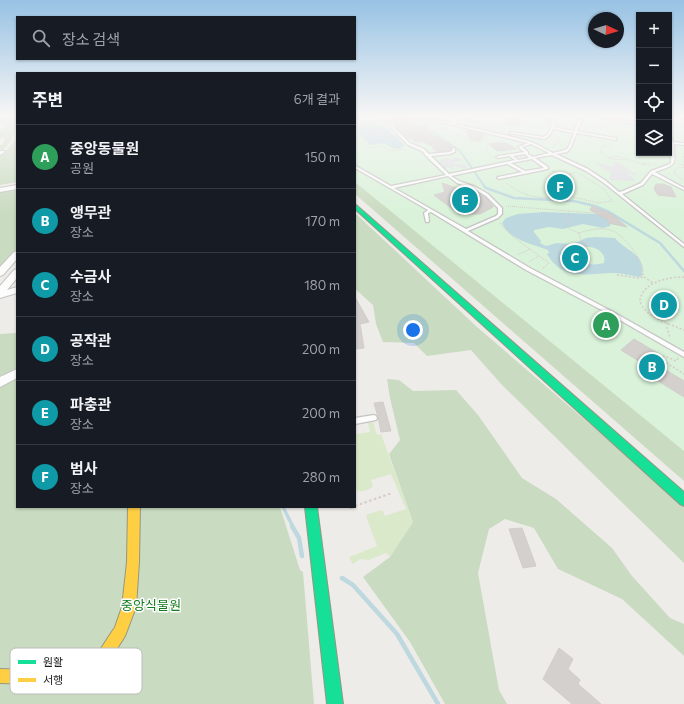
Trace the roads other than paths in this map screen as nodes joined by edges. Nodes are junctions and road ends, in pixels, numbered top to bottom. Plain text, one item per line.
1 (421, 149) edge
2 (454, 149) dead end
3 (522, 149) edge
4 (543, 149) edge
5 (569, 149) edge
6 (551, 153) junction
7 (525, 154) junction
8 (427, 155) junction
9 (510, 155) junction
10 (672, 156) edge
11 (498, 157) road end
12 (533, 158) junction
13 (518, 161) junction
14 (508, 163) junction
15 (356, 168) edge
16 (524, 172) junction
17 (652, 172) junction
18 (448, 175) junction
19 (499, 178) dead end
20 (16, 184) edge
21 (0, 186) edge
22 (16, 187) edge
23 (391, 187) junction
24 (684, 188) edge
25 (0, 190) edge
26 (618, 193) junction
27 (356, 207) edge
28 (431, 210) junction
29 (427, 221) dead end
30 (465, 231) junction
31 (684, 246) edge
32 (16, 255) edge
33 (0, 273) edge
34 (16, 273) edge
35 (16, 290) edge
36 (0, 292) edge
37 (0, 295) edge
38 (684, 355) edge
39 (16, 374) edge
40 (0, 382) edge
41 (374, 418) dead end
42 (356, 421) edge
43 (684, 500) edge
44 (134, 508) edge
45 (311, 508) edge
46 (109, 648) edge
47 (0, 676) edge
48 (10, 676) edge
49 (335, 704) edge

1 - 8 lane
2 - 8 lane
3 - 7 lane
4 - 6 lane
5 - 6 lane
6 - 12 lane
6 - 26 lane
7 - 9 lane
7 - 12 lane
8 - 18 lane
9 - 11 lane
9 - 13 lane
10 - 17 lane
12 - 13 lane
12 - 16 lane
13 - 14 lane
14 - 16 lane
14 - 18 lane
15 - 23 lane
16 - 19 lane
17 - 24 lane
17 - 26 lane
18 - 23 lane
18 - 30 lane
20 - 21 street
22 - 25 street
23 - 28 lane
26 - 31 lane
27 - 43 street
28 - 29 lane
28 - 30 lane
30 - 38 lane
32 - 33 street
34 - 36 street
35 - 37 street
39 - 40 street
41 - 42 lane
44 - 46 street
45 - 49 street
47 - 48 street

